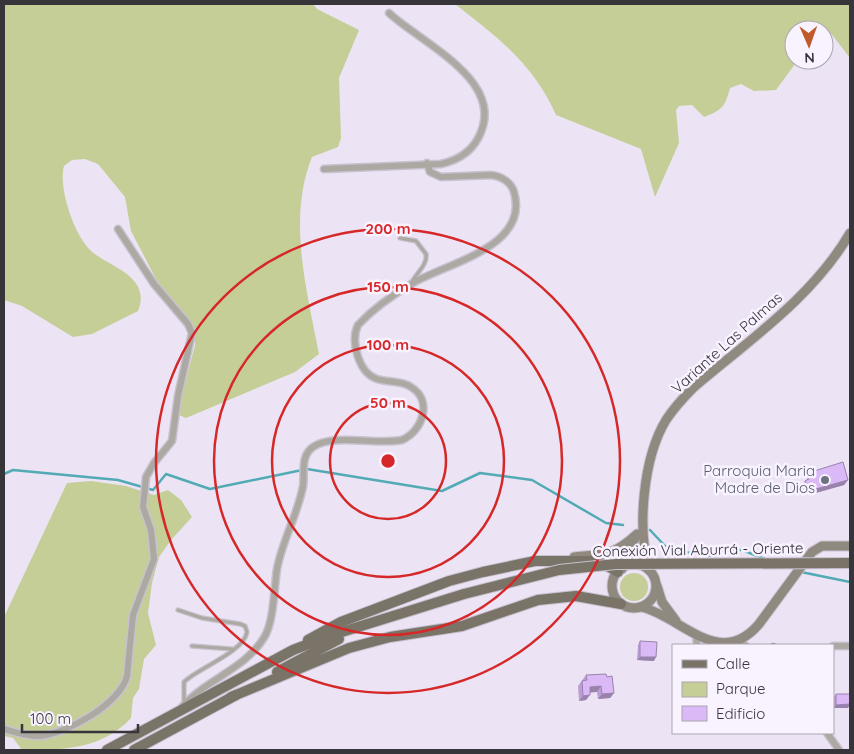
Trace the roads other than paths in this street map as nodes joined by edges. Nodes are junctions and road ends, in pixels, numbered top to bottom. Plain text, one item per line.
1 (389, 14) dead end
2 (427, 163) junction
3 (324, 169) dead end
4 (118, 229) dead end
5 (850, 233) edge
6 (400, 238) dead end
7 (410, 284) junction
8 (643, 516) junction
9 (637, 534) junction
10 (850, 546) edge
11 (535, 561) junction
12 (850, 563) edge
13 (620, 570) junction
14 (649, 570) junction
15 (656, 585) junction
16 (621, 604) junction
17 (642, 607) junction
18 (178, 610) dead end
19 (676, 621) junction
20 (373, 622) junction
21 (696, 635) junction
22 (731, 642) junction
23 (697, 644) edge
24 (740, 644) edge
25 (192, 646) dead end
26 (834, 646) edge
27 (850, 646) edge
28 (232, 649) junction
29 (293, 650) junction
30 (231, 697) junction
31 (181, 709) junction
32 (4, 729) edge
33 (828, 734) edge
34 (107, 750) edge
35 (134, 750) edge
36 (839, 750) edge

1 - 2 street
2 - 3 street
2 - 7 street
4 - 32 street
5 - 8 main road, Variante Las Palmas
6 - 7 lane
7 - 31 street
8 - 9 main road, Variante Las Palmas
8 - 14 main road, Variante Las Palmas
9 - 11 main road
9 - 13 main road, Variante Las Palmas
10 - 22 main road
11 - 13 main road
11 - 29 main road
12 - 20 main road, Conexión Vial Aburrá - Oriente, bridge
13 - 14 main road
13 - 16 main road
14 - 15 main road
15 - 17 main road
15 - 19 main road
16 - 17 main road
16 - 30 main road
17 - 19 main road
18 - 28 lane
19 - 21 main road
20 - 29 main road
20 - 30 main road
21 - 22 main road
21 - 23 street
22 - 24 street
25 - 28 lane
26 - 27 street
28 - 31 lane
29 - 31 main road
30 - 35 main road
31 - 34 main road
33 - 36 street

